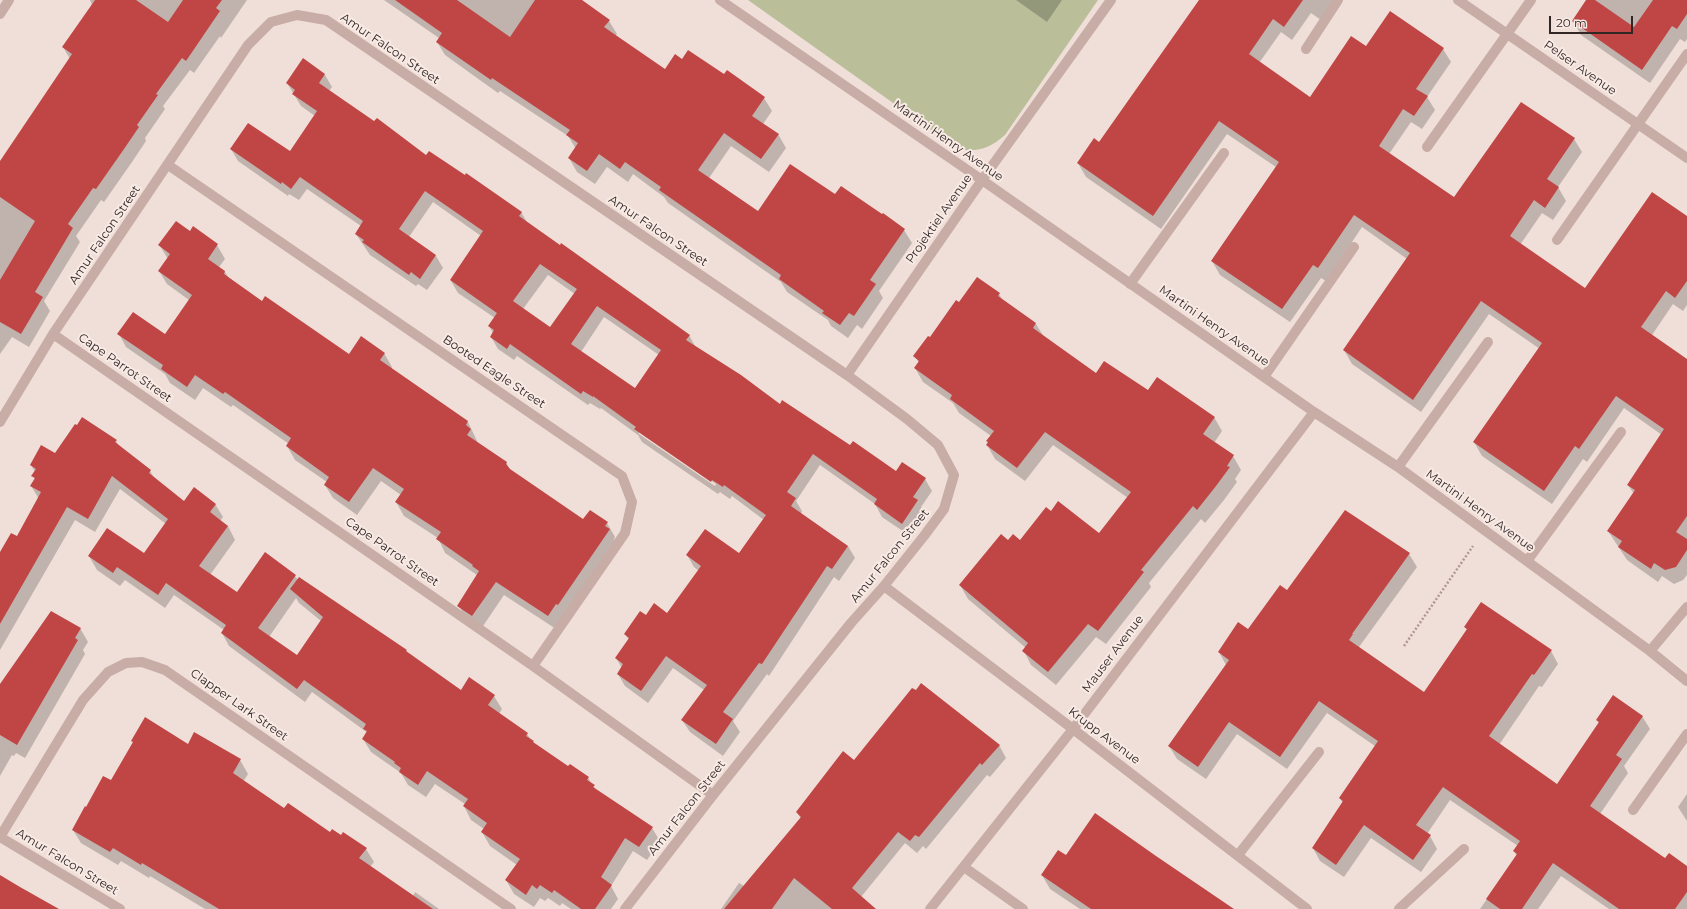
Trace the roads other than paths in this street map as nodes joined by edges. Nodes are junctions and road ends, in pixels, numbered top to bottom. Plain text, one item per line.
1 (9, 0) edge
2 (720, 0) edge
3 (1111, 0) edge
4 (1338, 0) edge
5 (1458, 0) edge
6 (1531, 0) edge
7 (0, 14) edge
8 (1507, 33) junction
9 (1306, 49) dead end
10 (1687, 54) edge
11 (1638, 124) junction
12 (1427, 147) dead end
13 (1224, 153) dead end
14 (1687, 158) edge
15 (168, 165) junction
16 (982, 180) junction
17 (1556, 240) dead end
18 (1354, 247) dead end
19 (1130, 284) junction
20 (54, 334) junction
21 (1488, 342) dead end
22 (847, 375) junction
23 (1264, 377) junction
24 (1314, 412) junction
25 (0, 422) edge
26 (1621, 432) dead end
27 (1398, 467) junction
28 (1527, 561) junction
29 (884, 586) junction
30 (1687, 607) edge
31 (1650, 651) junction
32 (533, 666) junction
33 (1687, 682) edge
34 (1073, 728) junction
35 (1687, 734) edge
36 (1319, 752) dead end
37 (713, 795) junction
38 (1634, 810) dead end
39 (0, 837) edge
40 (1464, 849) dead end
41 (1238, 855) junction
42 (964, 867) junction
43 (120, 909) edge
44 (511, 909) edge
45 (625, 909) edge
46 (930, 909) edge
47 (1023, 909) edge
48 (1307, 909) edge
49 (1399, 909) edge

1 - 7 street
2 - 16 street, Martini Henry Avenue
3 - 16 street, Projektiel Avenue
4 - 9 street
5 - 8 street, Pelser Avenue
6 - 8 street
8 - 11 street, Pelser Avenue
8 - 12 street
10 - 11 street
11 - 14 street, Pelser Avenue
11 - 17 street
13 - 19 street
15 - 20 street, Amur Falcon Street
15 - 22 street, Amur Falcon Street
15 - 32 street, Booted Eagle Street
16 - 19 street, Martini Henry Avenue
16 - 22 street, Projektiel Avenue
18 - 23 street
19 - 23 street, Martini Henry Avenue
20 - 25 street, Amur Falcon Street
20 - 32 street, Cape Parrot Street
21 - 27 street
22 - 29 street, Amur Falcon Street
23 - 24 street, Martini Henry Avenue
24 - 27 street, Martini Henry Avenue
24 - 34 street, Mauser Avenue
26 - 28 street
27 - 28 street, Martini Henry Avenue
28 - 31 street, Martini Henry Avenue
29 - 34 street, Krupp Avenue
29 - 37 street, Amur Falcon Street
30 - 31 street
31 - 33 street, Martini Henry Avenue
32 - 37 street, Cape Parrot Street
34 - 41 street, Krupp Avenue
34 - 42 street, Mauser Avenue
35 - 38 street
36 - 41 street
37 - 45 street, Amur Falcon Street
39 - 43 street, Amur Falcon Street
39 - 44 street, Clapper Lark Street
40 - 49 street
41 - 48 street, Krupp Avenue
42 - 46 street, Mauser Avenue
42 - 47 street

